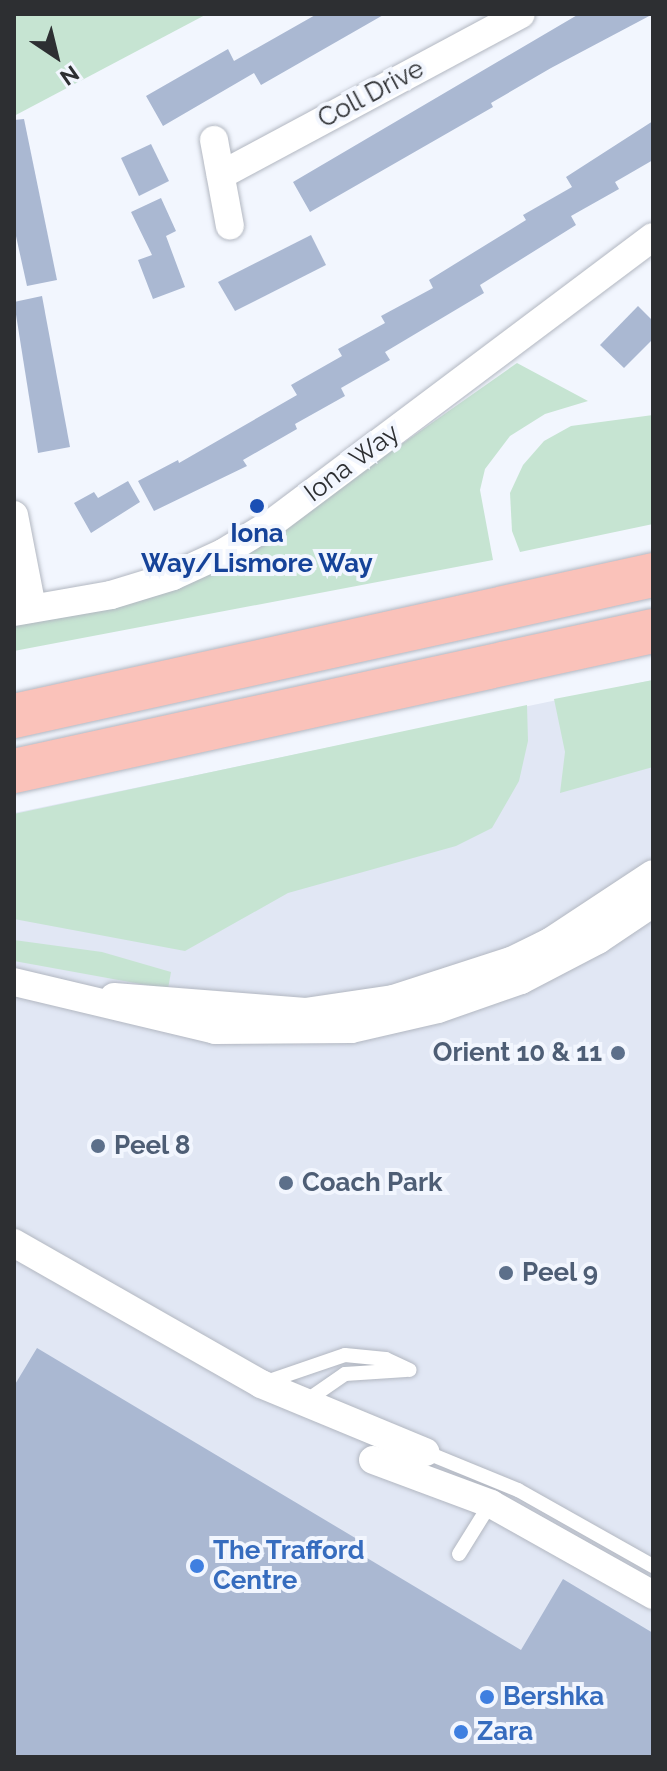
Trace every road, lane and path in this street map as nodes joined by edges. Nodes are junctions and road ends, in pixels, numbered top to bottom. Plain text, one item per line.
1 (521, 14) edge
2 (214, 140) dead end
3 (221, 175) junction
4 (230, 226) dead end
5 (653, 237) edge
6 (14, 515) edge
7 (653, 575) edge
8 (23, 610) edge
9 (653, 631) edge
10 (14, 716) edge
11 (14, 771) edge
12 (653, 874) edge
13 (653, 903) edge
14 (14, 982) edge
15 (89, 997) junction
16 (14, 1243) edge
17 (261, 1384) junction
18 (303, 1403) junction
19 (425, 1452) joint
20 (373, 1460) dead end
21 (496, 1493) junction
22 (459, 1554) dead end
23 (653, 1566) edge
24 (653, 1595) edge

1 - 3 street, Coll Drive
2 - 3 street
3 - 4 street
5 - 8 street, Iona Way
6 - 8 street
7 - 10 highway
9 - 11 highway
12 - 15 street
13 - 15 street
14 - 15 street
16 - 17 street
17 - 18 street
17 - 18 lane
18 - 19 street
19 - 21 lane
20 - 21 street
21 - 22 lane
21 - 23 lane
21 - 24 street

